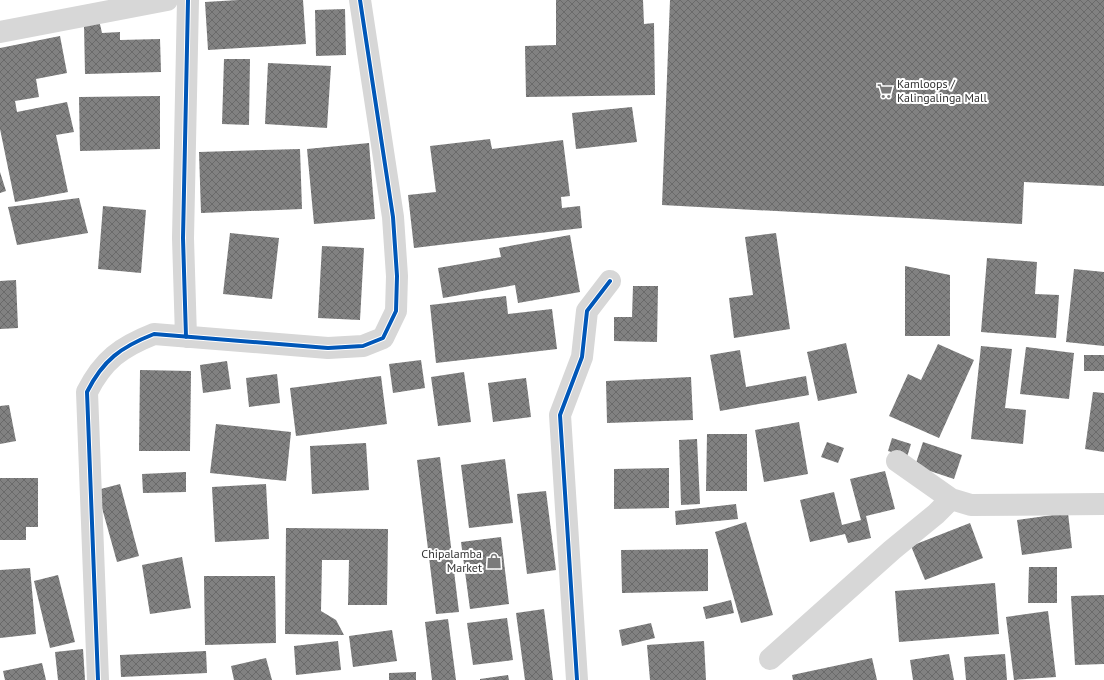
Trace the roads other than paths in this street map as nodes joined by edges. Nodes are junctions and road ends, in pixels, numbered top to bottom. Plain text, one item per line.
1 (168, 0) edge
2 (188, 0) edge
3 (360, 0) edge
4 (0, 32) edge
5 (610, 281) dead end
6 (186, 337) junction
7 (897, 461) dead end
8 (951, 499) junction
9 (1104, 504) edge
10 (770, 659) dead end
11 (98, 680) edge
12 (577, 680) edge

1 - 4 street
2 - 6 street
3 - 6 street
5 - 12 street
6 - 11 street
7 - 8 street
8 - 9 street
8 - 10 street

